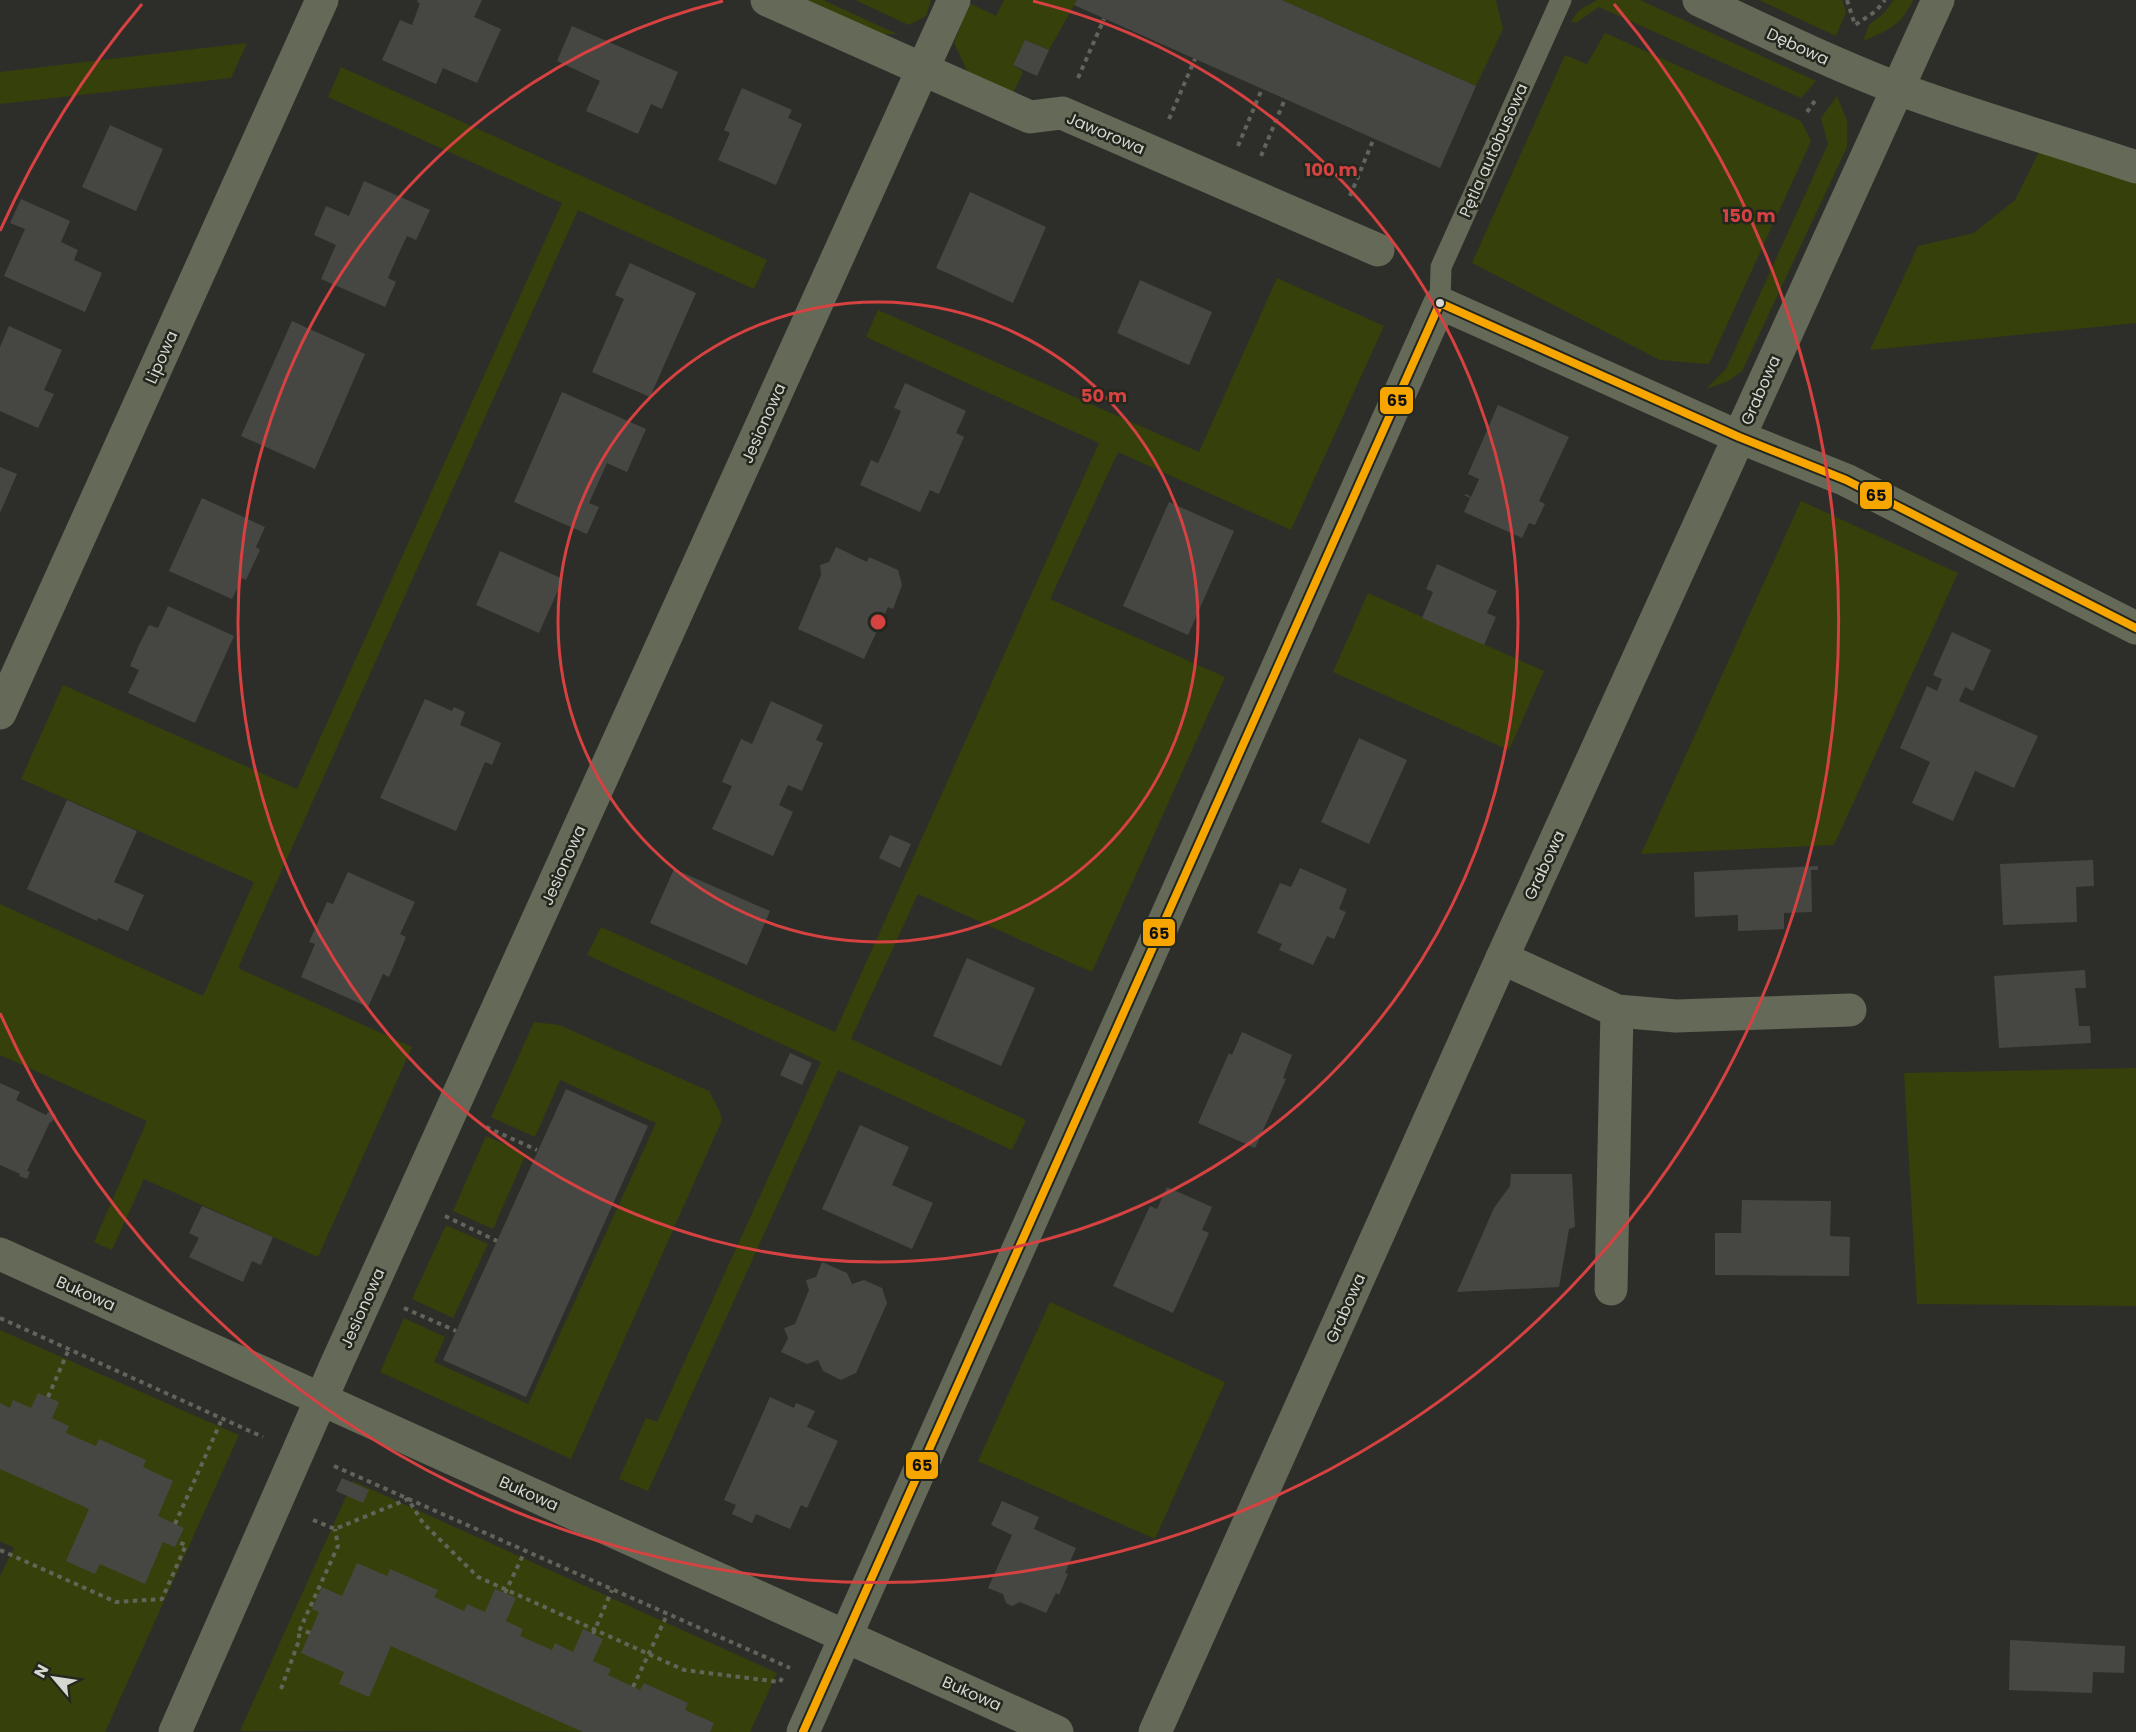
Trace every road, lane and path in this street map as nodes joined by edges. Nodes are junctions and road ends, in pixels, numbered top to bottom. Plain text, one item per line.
1 (322, 0) edge
2 (767, 0) edge
3 (954, 0) edge
4 (1562, 0) edge
5 (1699, 0) edge
6 (1847, 0) edge
7 (1885, 0) edge
8 (1938, 0) edge
9 (1104, 19) dead end
10 (1195, 59) dead end
11 (922, 70) junction
12 (1897, 88) junction
13 (1262, 89) dead end
14 (1285, 99) dead end
15 (1062, 113) junction
16 (1374, 138) dead end
17 (1154, 153) junction
18 (2136, 167) edge
19 (1233, 188) junction
20 (1336, 232) junction
21 (1378, 250) dead end
22 (1440, 303) junction
23 (1739, 437) junction
24 (2136, 628) edge
25 (0, 713) edge
26 (1502, 958) junction
27 (1850, 1010) dead end
28 (1617, 1011) junction
29 (482, 1126) dead end
30 (537, 1150) dead end
31 (442, 1215) dead end
32 (497, 1241) dead end
33 (0, 1254) edge
34 (1611, 1289) dead end
35 (400, 1306) dead end
36 (0, 1318) edge
37 (456, 1331) dead end
38 (69, 1349) junction
39 (48, 1397) dead end
40 (321, 1399) junction
41 (222, 1419) junction
42 (297, 1452) junction
43 (408, 1499) junction
44 (313, 1520) dead end
45 (175, 1524) dead end
46 (334, 1529) junction
47 (178, 1542) dead end
48 (0, 1550) edge
49 (525, 1551) junction
50 (612, 1590) junction
51 (506, 1592) junction
52 (667, 1615) junction
53 (809, 1620) junction
54 (300, 1629) junction
55 (594, 1632) junction
56 (310, 1633) dead end
57 (846, 1636) junction
58 (649, 1654) junction
59 (788, 1668) junction
60 (831, 1669) junction
61 (633, 1687) dead end
62 (281, 1689) dead end
63 (175, 1732) edge
64 (803, 1732) edge
65 (1057, 1732) edge
66 (1155, 1732) edge

1 - 25 street, Lipowa
2 - 11 street, Jaworowa
3 - 11 street, Jesionowa
4 - 22 lane, Pętla autobusowa
5 - 12 street, Dębowa
6 - 7 path
8 - 12 street, Grabowa
9 - 15 path
10 - 17 path
11 - 15 street, Jaworowa
11 - 40 street, Jesionowa
12 - 18 street, Dębowa
12 - 23 street, Grabowa
13 - 19 path
14 - 19 path
15 - 17 street, Jaworowa
16 - 20 path
17 - 19 street, Jaworowa
19 - 20 street, Jaworowa
20 - 21 street, Jaworowa
22 - 23 street
22 - 57 street
23 - 24 street
23 - 26 street, Grabowa
26 - 28 street
26 - 66 street, Grabowa
27 - 28 street
28 - 34 street
29 - 30 path
31 - 32 path
33 - 40 street, Bukowa
35 - 37 path
36 - 38 path
38 - 39 path
38 - 41 path
40 - 42 street, Jesionowa
40 - 53 street, Bukowa
41 - 42 path
41 - 45 path
42 - 43 path
42 - 63 street, Jesionowa
43 - 46 path
43 - 49 path
43 - 51 path
44 - 46 path
46 - 54 path
47 - 48 path
49 - 50 path
49 - 51 path
50 - 52 path
50 - 55 path
51 - 55 path
52 - 58 path
52 - 59 path
53 - 57 street, Bukowa
53 - 59 path
54 - 56 path
54 - 62 path
55 - 58 path
57 - 60 street
57 - 65 street, Bukowa
58 - 59 path
58 - 61 path
59 - 60 path
60 - 64 street

